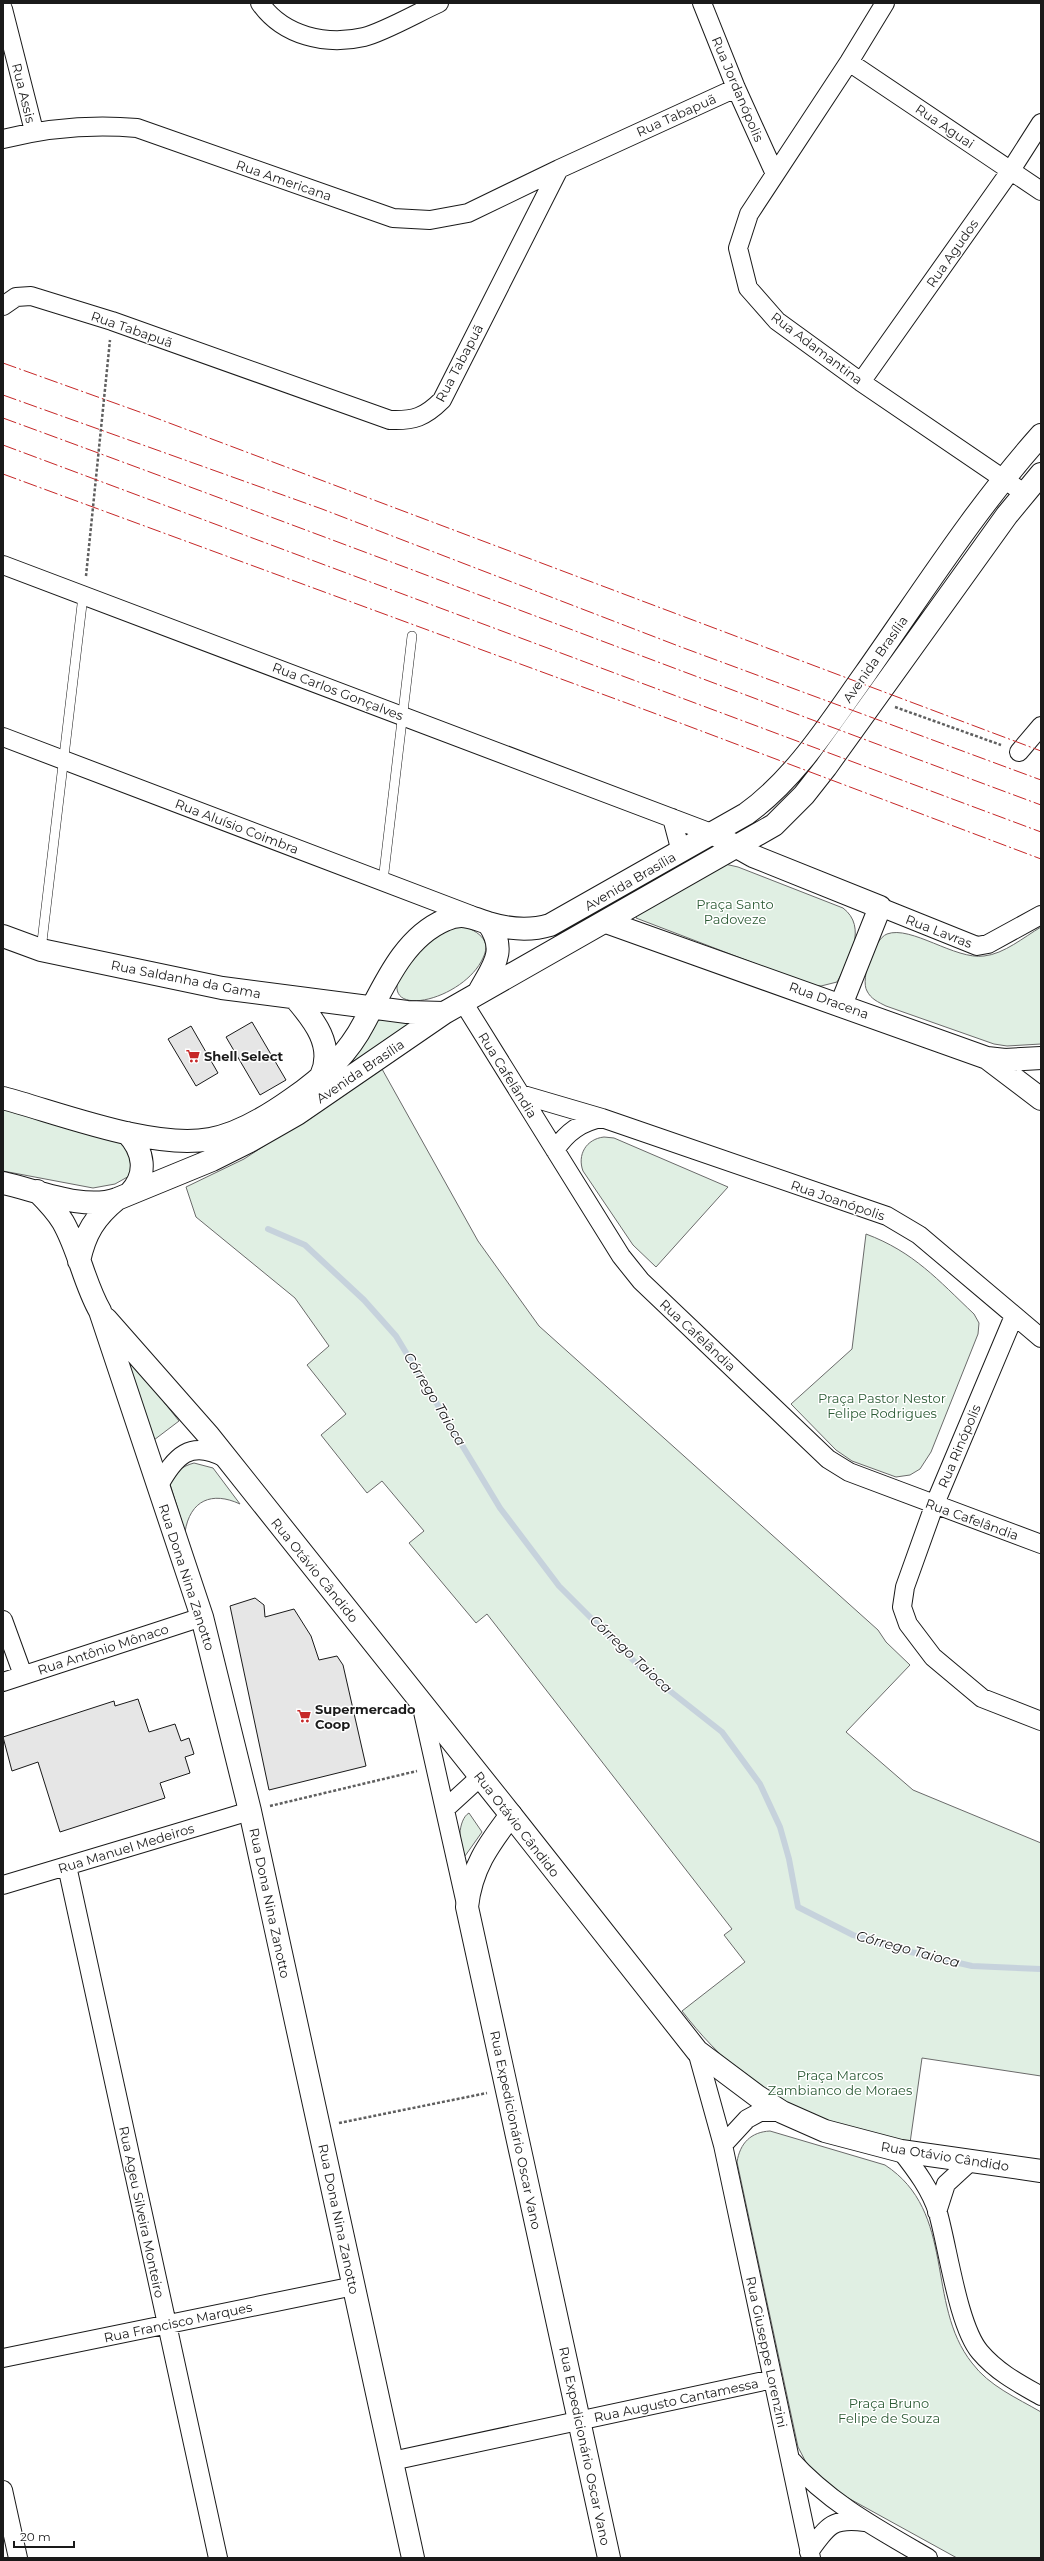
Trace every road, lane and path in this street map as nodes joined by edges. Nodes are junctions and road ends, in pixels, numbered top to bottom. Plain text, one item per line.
1 (260, 3) edge
2 (439, 3) edge
3 (702, 3) edge
4 (885, 3) edge
5 (3, 8) edge
6 (849, 62) junction
7 (736, 88) junction
8 (1041, 123) edge
9 (34, 131) junction
10 (3, 139) edge
11 (559, 168) junction
12 (1011, 170) junction
13 (775, 174) junction
14 (1041, 191) edge
15 (3, 306) edge
16 (112, 321) junction
17 (861, 382) junction
18 (1041, 435) edge
19 (1041, 474) edge
20 (1003, 478) junction
21 (1024, 493) junction
22 (3, 565) edge
23 (83, 596) junction
24 (412, 636) dead end
25 (874, 699) junction
26 (402, 715) junction
27 (1041, 726) edge
28 (3, 738) edge
29 (1019, 752) joint
30 (63, 761) junction
31 (672, 818) junction
32 (714, 834) junction
33 (737, 848) junction
34 (681, 852) junction
35 (383, 881) junction
36 (880, 907) junction
37 (1041, 915) edge
38 (479, 919) junction
39 (606, 922) junction
40 (3, 936) edge
41 (41, 950) junction
42 (295, 998) junction
43 (471, 998) junction
44 (841, 1004) junction
45 (372, 1007) junction
46 (444, 1013) junction
47 (987, 1058) junction
48 (1041, 1058) edge
49 (322, 1076) junction
50 (520, 1094) junction
51 (3, 1098) edge
52 (1041, 1099) edge
53 (602, 1118) junction
54 (126, 1132) junction
55 (555, 1150) junction
56 (3, 1183) edge
57 (37, 1191) junction
58 (123, 1196) junction
59 (79, 1261) junction
60 (100, 1311) junction
61 (1014, 1316) junction
62 (1041, 1338) edge
63 (225, 1458) junction
64 (158, 1486) junction
65 (934, 1506) junction
66 (1041, 1544) edge
67 (202, 1617) junction
68 (3, 1620) edge
69 (23, 1675) junction
70 (3, 1682) edge
71 (420, 1702) junction
72 (1041, 1721) edge
73 (435, 1766) junction
74 (480, 1777) junction
75 (445, 1809) junction
76 (250, 1811) junction
77 (510, 1816) junction
78 (66, 1866) junction
79 (3, 1886) edge
80 (467, 1907) junction
81 (697, 2051) junction
82 (507, 2089) junction
83 (782, 2112) junction
84 (319, 2127) junction
85 (723, 2145) junction
86 (901, 2151) junction
87 (971, 2161) junction
88 (1040, 2171) edge
89 (938, 2212) junction
90 (354, 2286) junction
91 (167, 2324) junction
92 (3, 2358) edge
93 (773, 2379) junction
94 (1041, 2396) edge
95 (579, 2421) junction
96 (790, 2459) junction
97 (392, 2462) junction
98 (3, 2490) edge
99 (866, 2522) junction
100 (810, 2555) edge
101 (18, 2558) edge
102 (218, 2558) edge
103 (414, 2558) edge
104 (609, 2558) edge
105 (928, 2558) edge

1 - 2 street
3 - 7 street, Rua Jordanópolis
4 - 6 street, Rua Adamantina
5 - 9 street, Rua Assis
6 - 12 street, Rua Aguai
6 - 13 street, Rua Adamantina
7 - 11 street, Rua Tabapuã
7 - 13 street, Rua Jordanópolis
8 - 12 street, Rua Agudos
9 - 10 street, Rua Americana
9 - 11 street, Rua Americana
11 - 16 street, Rua Tabapuã
12 - 14 street, Rua Aguai
12 - 17 street, Rua Agudos
13 - 17 street, Rua Adamantina
15 - 16 street, Rua Tabapuã
16 - 23 path
17 - 20 street, Rua Adamantina
18 - 20 main road, Avenida Brasília
19 - 21 main road, Avenida Brasília
20 - 21 street, Rua Adamantina
20 - 32 main road, Avenida Brasília
21 - 25 main road, Avenida Brasília
22 - 23 street, Rua Carlos Gonçalves
23 - 26 street, Rua Carlos Gonçalves
23 - 30 lane
24 - 26 lane
25 - 29 path
25 - 33 main road, Avenida Brasília
26 - 31 street, Rua Carlos Gonçalves
26 - 35 lane
27 - 29 street
28 - 30 street, Rua Aluísio Coimbra
30 - 35 street, Rua Aluísio Coimbra
30 - 41 lane
31 - 32 street, Rua Carlos Gonçalves
31 - 34 street
32 - 33 main road, Rua Carlos Gonçalves
32 - 34 main road, Avenida Brasília
33 - 36 main road, Rua Lavras
33 - 39 main road, Avenida Brasília
34 - 38 main road, Avenida Brasília
35 - 38 street, Rua Aluísio Coimbra
36 - 37 street, Rua Lavras
36 - 44 main road
38 - 43 main road
38 - 45 main road, Avenida Brasília
39 - 43 main road, Avenida Brasília
39 - 44 main road, Rua Dracena
40 - 41 main road, Rua Saldanha da Gama
41 - 42 main road, Rua Saldanha da Gama
42 - 45 main road, Rua Saldanha da Gama
42 - 49 main road
43 - 46 main road, Avenida Brasília
43 - 50 street, Rua Cafelândia
44 - 47 main road, Rua Dracena
45 - 46 main road, Rua Saldanha da Gama
45 - 49 main road, Avenida Brasília
46 - 58 main road, Avenida Brasília
47 - 48 main road
47 - 52 main road, Rua Dracena
49 - 54 main road, Avenida Brasília
50 - 53 street, Rua Joanópolis
50 - 55 street, Rua Cafelândia
51 - 54 main road, Avenida Brasília
53 - 55 street
53 - 61 street, Rua Joanópolis
54 - 58 main road
55 - 65 street, Rua Cafelândia
56 - 57 main road
57 - 58 main road
57 - 59 main road, Rua Dona Nina Zanotto
58 - 59 main road
59 - 60 main road, Rua Dona Nina Zanotto
60 - 63 main road, Rua Otávio Cândido
60 - 64 main road, Rua Dona Nina Zanotto
61 - 62 street, Rua Joanópolis
61 - 65 street, Rua Rinópolis
63 - 64 street
63 - 71 main road, Rua Otávio Cândido
64 - 67 main road, Rua Dona Nina Zanotto
65 - 66 street, Rua Cafelândia
65 - 72 street, Rua Rinópolis
67 - 69 street, Rua Antônio Mônaco
67 - 76 main road, Rua Dona Nina Zanotto
68 - 69 street
69 - 70 street, Rua Antônio Mônaco
71 - 73 street, Rua Expedicionário Oscar Vano
71 - 74 main road, Rua Otávio Cândido
73 - 75 street, Rua Expedicionário Oscar Vano
73 - 76 path
74 - 75 street
74 - 77 main road, Rua Otávio Cândido
75 - 80 street, Rua Expedicionário Oscar Vano
76 - 78 street, Rua Manuel Medeiros
76 - 84 main road, Rua Dona Nina Zanotto
77 - 80 main road
77 - 81 main road, Rua Otávio Cândido
78 - 79 street, Rua Manuel Medeiros
78 - 91 street, Rua Ageu Silveira Monteiro
80 - 82 main road, Rua Expedicionário Oscar Vano
81 - 83 main road, Rua Otávio Cândido
81 - 85 street, Rua Giuseppe Lorenzini
82 - 84 path
82 - 95 main road, Rua Expedicionário Oscar Vano
83 - 85 street
83 - 86 main road, Rua Otávio Cândido
84 - 90 main road, Rua Dona Nina Zanotto
85 - 93 street, Rua Giuseppe Lorenzini
86 - 87 main road, Rua Otávio Cândido
86 - 89 street
87 - 88 main road, Rua Otávio Cândido
87 - 89 street
89 - 94 street
90 - 91 street, Rua Francisco Marques
90 - 97 main road, Rua Dona Nina Zanotto
91 - 92 street, Rua Francisco Marques
91 - 102 street, Rua Ageu Silveira Monteiro
93 - 95 street, Rua Augusto Cantamessa
93 - 96 street, Rua Giuseppe Lorenzini
95 - 97 street, Rua Augusto Cantamessa
95 - 104 main road, Rua Expedicionário Oscar Vano
96 - 99 street
96 - 100 street, Rua Giuseppe Lorenzini
97 - 103 main road, Rua Dona Nina Zanotto
98 - 101 street
99 - 100 street
99 - 105 street

